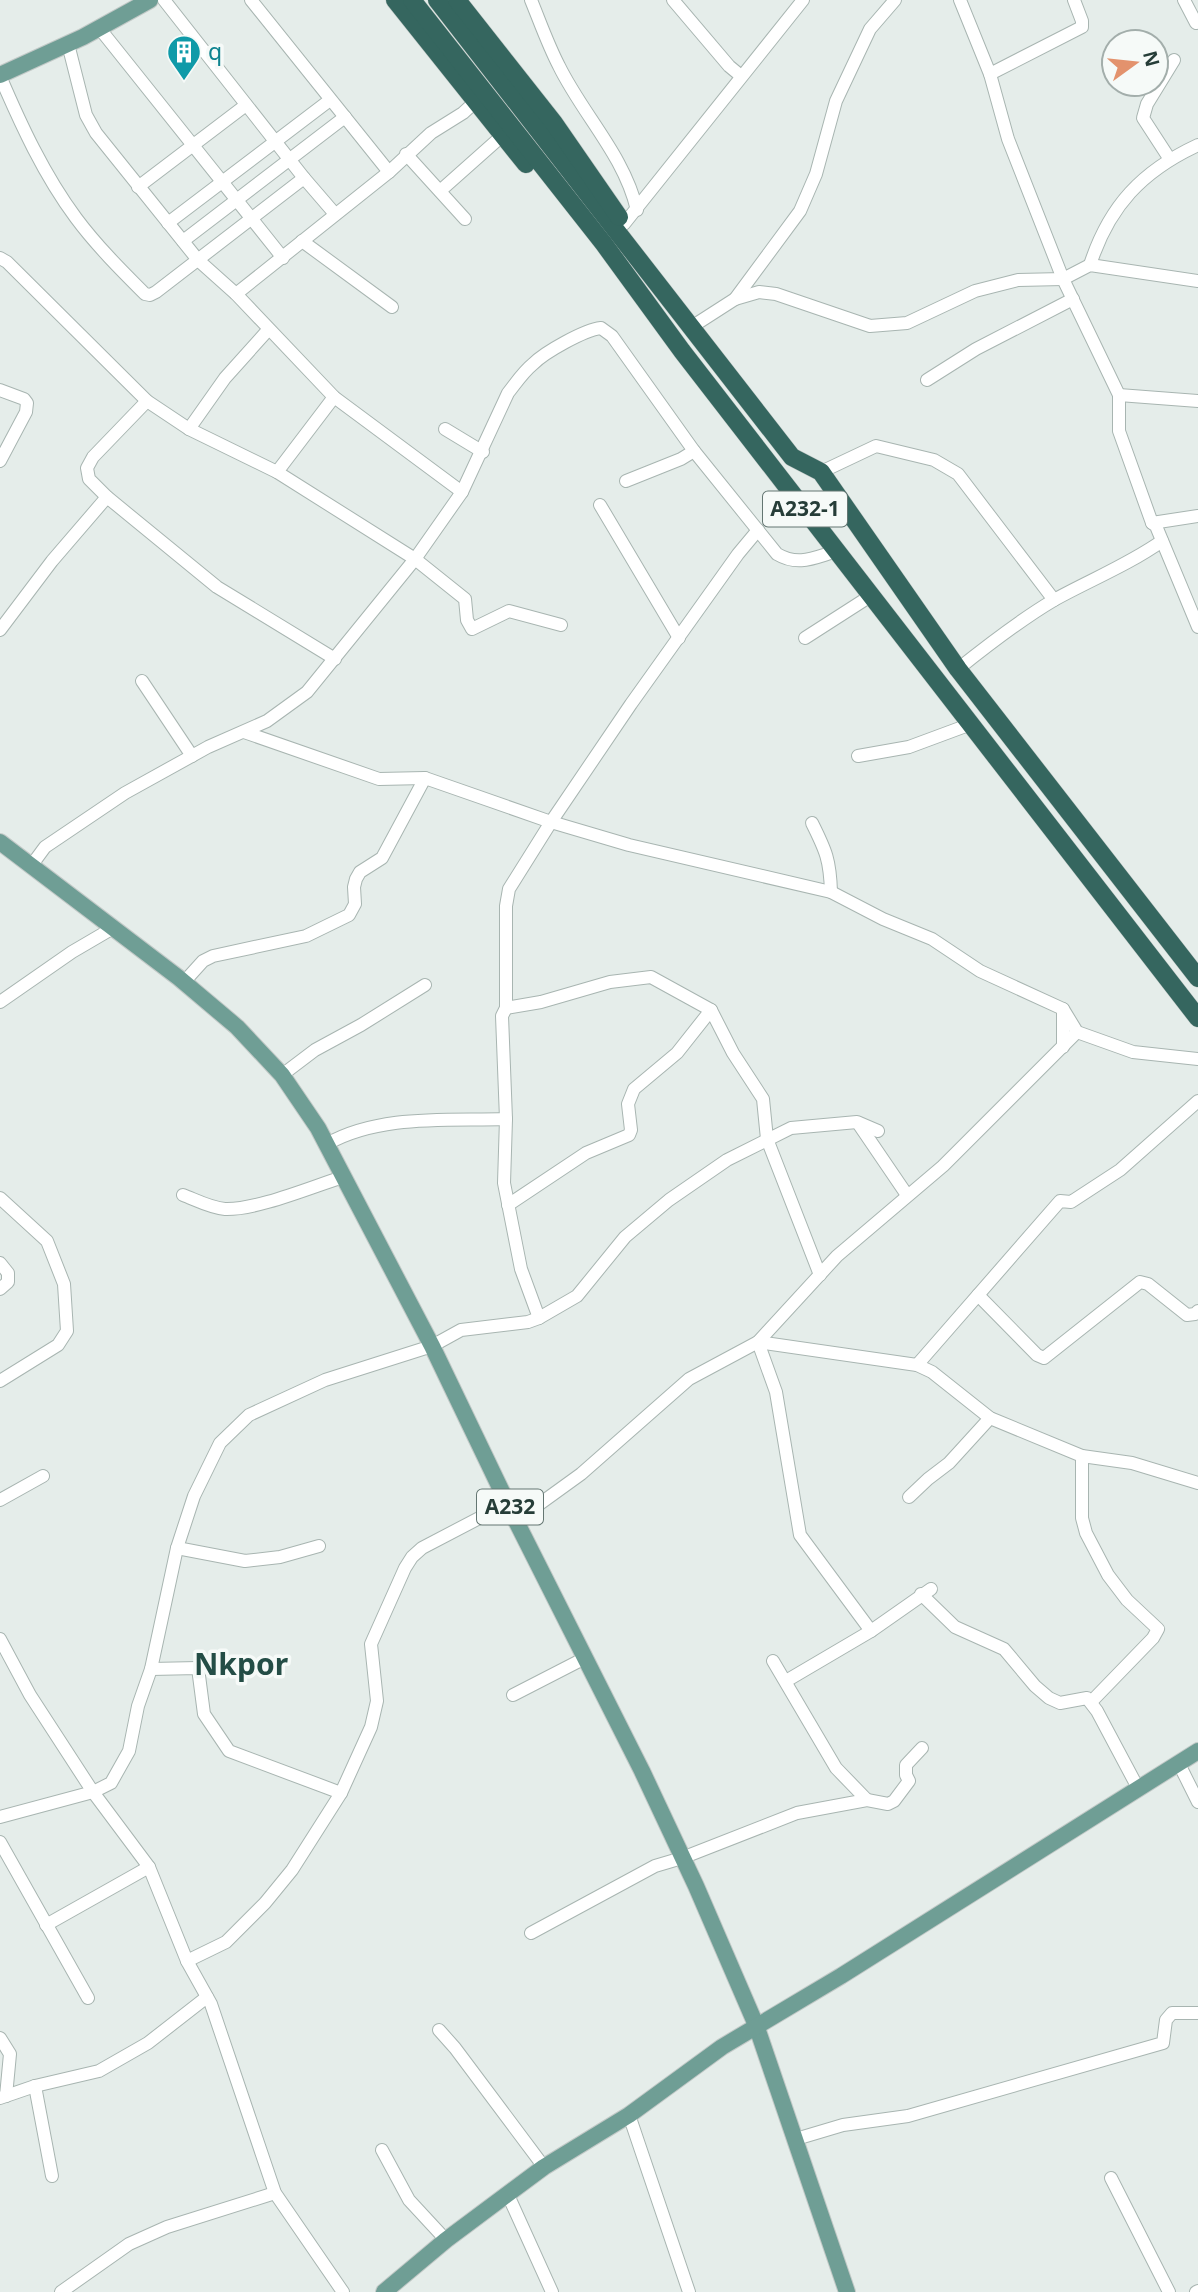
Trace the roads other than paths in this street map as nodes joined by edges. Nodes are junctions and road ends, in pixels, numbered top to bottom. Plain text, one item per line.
1 (150, 0) edge
2 (164, 0) edge
3 (251, 0) edge
4 (394, 0) edge
5 (412, 0) edge
6 (437, 0) edge
7 (457, 0) edge
8 (531, 0) edge
9 (673, 0) edge
10 (803, 0) edge
11 (895, 0) edge
12 (960, 0) edge
13 (1074, 0) edge
14 (1184, 0) edge
15 (1196, 23) edge
16 (100, 29) junction
17 (68, 44) junction
18 (1174, 60) dead end
19 (990, 74) junction
20 (0, 76) edge
21 (741, 76) junction
22 (330, 100) junction
23 (475, 102) junction
24 (246, 105) junction
25 (345, 117) junction
26 (503, 135) junction
27 (275, 141) junction
28 (1198, 145) edge
29 (193, 146) junction
30 (406, 155) junction
31 (1169, 158) junction
32 (290, 159) junction
33 (388, 172) junction
34 (304, 178) junction
35 (220, 182) junction
36 (138, 187) junction
37 (440, 191) junction
38 (236, 200) junction
39 (637, 210) junction
40 (335, 214) junction
41 (250, 218) junction
42 (465, 219) dead end
43 (168, 223) junction
44 (624, 224) junction
45 (183, 241) junction
46 (302, 241) junction
47 (0, 258) edge
48 (283, 258) junction
49 (198, 260) junction
50 (1090, 265) junction
51 (1063, 279) junction
52 (1198, 281) edge
53 (236, 294) junction
54 (735, 299) junction
55 (1073, 299) junction
56 (392, 307) dead end
57 (268, 330) junction
58 (696, 331) junction
59 (682, 351) junction
60 (927, 380) dead end
61 (0, 390) edge
62 (1119, 395) junction
63 (334, 397) junction
64 (147, 401) junction
65 (1198, 401) edge
66 (189, 429) junction
67 (445, 429) dead end
68 (694, 451) junction
69 (483, 452) junction
70 (0, 461) edge
71 (276, 472) junction
72 (821, 472) junction
73 (626, 481) dead end
74 (462, 492) junction
75 (107, 497) junction
76 (600, 505) dead end
77 (1198, 516) edge
78 (1152, 523) junction
79 (758, 530) junction
80 (1162, 541) junction
81 (837, 551) junction
82 (415, 559) junction
83 (872, 596) junction
84 (1054, 600) junction
85 (561, 625) dead end
86 (1198, 627) edge
87 (0, 631) edge
88 (679, 638) junction
89 (805, 638) dead end
90 (335, 659) junction
91 (958, 669) junction
92 (142, 681) dead end
93 (971, 723) junction
94 (244, 732) junction
95 (192, 755) junction
96 (858, 756) dead end
97 (425, 779) junction
98 (551, 822) junction
99 (812, 823) dead end
100 (0, 842) edge
101 (31, 866) junction
102 (831, 891) junction
103 (113, 928) junction
104 (1198, 978) edge
105 (184, 982) junction
106 (425, 985) dead end
107 (0, 1002) edge
108 (506, 1009) junction
109 (1063, 1009) junction
110 (711, 1010) junction
111 (1198, 1018) edge
112 (1077, 1032) junction
113 (1063, 1047) junction
114 (1198, 1059) edge
115 (282, 1075) junction
116 (1198, 1101) edge
117 (506, 1119) junction
118 (857, 1122) junction
119 (878, 1131) dead end
120 (767, 1139) junction
121 (327, 1144) junction
122 (343, 1177) junction
123 (183, 1195) dead end
124 (907, 1195) junction
125 (0, 1198) edge
126 (508, 1205) junction
127 (0, 1263) edge
128 (820, 1275) junction
129 (0, 1289) edge
130 (978, 1295) junction
131 (1198, 1311) edge
132 (539, 1318) junction
133 (758, 1342) junction
134 (432, 1346) junction
135 (917, 1365) junction
136 (0, 1381) edge
137 (990, 1418) junction
138 (1082, 1456) junction
139 (43, 1476) dead end
140 (1198, 1483) edge
141 (909, 1497) dead end
142 (0, 1500) edge
143 (508, 1503) junction
144 (516, 1521) junction
145 (319, 1546) dead end
146 (177, 1548) junction
147 (871, 1631) junction
148 (0, 1639) edge
149 (586, 1658) junction
150 (773, 1661) dead end
151 (151, 1669) junction
152 (786, 1681) junction
153 (513, 1695) dead end
154 (1091, 1702) junction
155 (922, 1748) dead end
156 (1198, 1751) edge
157 (1179, 1764) junction
158 (1138, 1788) junction
159 (93, 1792) junction
160 (341, 1793) junction
161 (867, 1800) junction
162 (1198, 1802) edge
163 (0, 1817) edge
164 (0, 1843) edge
165 (682, 1858) junction
166 (149, 1867) junction
167 (46, 1925) junction
168 (531, 1933) dead end
169 (187, 1961) junction
170 (207, 1997) junction
171 (88, 1998) dead end
172 (1198, 2013) edge
173 (756, 2025) junction
174 (439, 2030) dead end
175 (0, 2038) edge
176 (35, 2086) junction
177 (3, 2097) edge
178 (629, 2115) junction
179 (796, 2139) junction
180 (382, 2150) dead end
181 (544, 2167) junction
182 (52, 2176) dead end
183 (1111, 2178) dead end
184 (275, 2193) junction
185 (508, 2194) junction
186 (446, 2240) junction
187 (61, 2292) edge
188 (343, 2292) edge
189 (384, 2292) edge
190 (552, 2292) edge
191 (689, 2292) edge
192 (847, 2292) edge
193 (1169, 2292) edge

1 - 16 main road
2 - 24 street
3 - 22 street
4 - 23 highway
5 - 59 highway, A232-1
6 - 58 highway, A232-1
7 - 44 highway
8 - 39 street
9 - 21 street
10 - 21 street
11 - 54 street
12 - 19 street
13 - 19 street
14 - 15 street
16 - 17 main road
16 - 29 street
17 - 20 main road
17 - 36 street
18 - 31 street
19 - 51 street
20 - 49 street
21 - 39 street
22 - 25 street
22 - 27 street
23 - 26 highway
23 - 30 street
24 - 27 street
24 - 29 street
25 - 32 street
25 - 33 street
26 - 37 street
26 - 59 highway
27 - 32 street
27 - 35 street
28 - 31 street
29 - 35 street
29 - 36 street
30 - 33 street
30 - 37 street
31 - 50 street
32 - 34 street
32 - 38 street
33 - 40 street
34 - 40 street
34 - 41 street
35 - 38 street
35 - 43 street
36 - 43 street
37 - 42 street
38 - 41 street
38 - 45 street
39 - 44 street
40 - 46 street
41 - 48 street
41 - 49 street
43 - 45 street
44 - 58 highway
45 - 49 street
46 - 48 street
46 - 56 street
47 - 64 street
48 - 53 street
49 - 53 street
50 - 51 street
50 - 52 street
51 - 54 street
51 - 55 street
53 - 57 street
54 - 58 street
55 - 60 street
55 - 62 street
57 - 63 street
57 - 66 street
58 - 72 highway, A232-1
59 - 81 highway, A232-1
61 - 70 street
62 - 65 street
62 - 78 street
63 - 71 street
63 - 74 street
64 - 66 street
64 - 75 street
66 - 71 street
67 - 69 street
68 - 69 street
68 - 73 street
68 - 79 street
69 - 74 street
71 - 82 street
72 - 84 street
72 - 91 highway, A232-1
74 - 82 street
75 - 87 street
75 - 90 street
76 - 88 street
77 - 78 street
78 - 80 street
79 - 81 street
79 - 88 street
80 - 84 street
80 - 86 street
81 - 83 highway, A232-1
82 - 85 street
82 - 90 street
83 - 89 street
83 - 93 highway, A232-1
84 - 91 street
88 - 98 street
90 - 94 street
91 - 104 highway, A232-1
92 - 95 street
93 - 96 street
93 - 111 highway, A232-1
94 - 95 street
94 - 97 street
95 - 101 street
97 - 98 street
97 - 105 street
98 - 102 street
98 - 108 street
99 - 102 street
100 - 101 main road, A232
101 - 103 main road, A232
102 - 109 street
103 - 105 main road, A232
103 - 107 street
105 - 115 main road, A232
106 - 115 street
108 - 110 street
108 - 117 street
109 - 112 street
109 - 113 street
110 - 120 street
110 - 126 street
112 - 113 street
112 - 114 street
113 - 124 street
115 - 121 main road, A232
116 - 130 street
117 - 121 street
117 - 126 street
118 - 119 street
118 - 120 street
118 - 124 street
120 - 128 street
120 - 132 street
121 - 122 main road, A232
122 - 123 street
122 - 134 main road, A232
124 - 128 street
125 - 136 street
126 - 132 street
127 - 129 street
128 - 133 street
130 - 131 street
130 - 135 street
132 - 134 street
133 - 135 street
133 - 144 street
133 - 147 street
134 - 143 main road, A232
134 - 146 street
135 - 137 street
137 - 138 street
137 - 141 street
138 - 140 street
138 - 154 street
139 - 142 street
143 - 144 main road, A232
143 - 160 street
144 - 149 main road, A232
145 - 146 street
146 - 151 street
147 - 152 street
147 - 154 street
148 - 159 street
149 - 153 street
149 - 165 main road, A232
150 - 152 street
151 - 159 street
151 - 160 street
152 - 161 street
154 - 158 street
155 - 161 street
156 - 157 main road
157 - 158 main road
157 - 162 street
158 - 173 main road
159 - 163 street
159 - 166 street
160 - 169 street
161 - 165 street
164 - 167 street
165 - 168 street
165 - 173 main road, A232
166 - 167 street
166 - 169 street
167 - 171 street
169 - 170 street
170 - 176 street
170 - 184 street
172 - 179 street
173 - 178 main road
173 - 179 main road, A232
174 - 181 street
175 - 177 street
176 - 177 street
176 - 182 street
178 - 181 main road
178 - 191 street
179 - 192 main road, A232
180 - 186 street
181 - 185 main road
183 - 193 street
184 - 187 street
184 - 188 street
185 - 186 main road
185 - 190 street
186 - 189 main road

